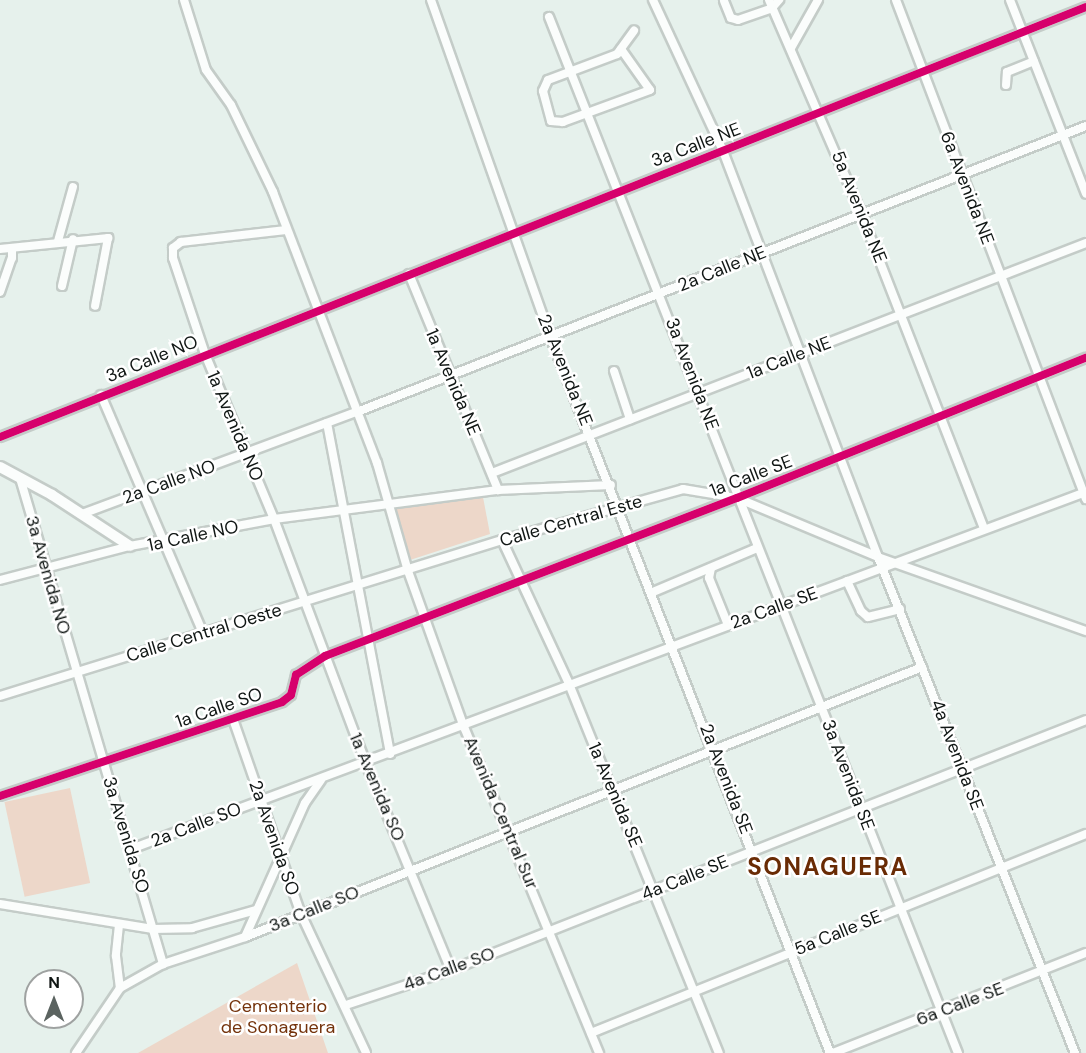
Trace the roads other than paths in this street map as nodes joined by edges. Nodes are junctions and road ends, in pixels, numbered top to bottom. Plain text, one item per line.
1 (184, 0) edge
2 (431, 0) edge
3 (653, 0) edge
4 (780, 0) edge
5 (818, 0) edge
6 (896, 0) edge
7 (1010, 0) edge
8 (724, 1) edge
9 (771, 4) edge
10 (1086, 7) edge
11 (549, 17) dead end
12 (634, 31) dead end
13 (1023, 32) junction
14 (791, 48) junction
15 (621, 49) junction
16 (1034, 61) junction
17 (571, 71) junction
18 (922, 73) junction
19 (1006, 86) dead end
20 (821, 113) junction
21 (588, 114) junction
22 (1086, 126) edge
23 (1063, 135) junction
24 (723, 151) junction
25 (961, 174) junction
26 (74, 187) dead end
27 (619, 191) junction
28 (1086, 194) edge
29 (861, 213) junction
30 (286, 231) junction
31 (512, 233) junction
32 (73, 239) junction
33 (58, 241) junction
34 (1086, 243) edge
35 (12, 248) junction
36 (0, 249) edge
37 (760, 253) junction
38 (409, 274) junction
39 (1000, 276) junction
40 (62, 286) dead end
41 (0, 292) edge
42 (661, 293) junction
43 (95, 306) dead end
44 (316, 311) junction
45 (902, 314) junction
46 (550, 336) junction
47 (800, 353) junction
48 (205, 354) junction
49 (1086, 357) edge
50 (614, 370) dead end
51 (449, 375) junction
52 (1039, 376) junction
53 (700, 392) junction
54 (101, 395) junction
55 (357, 412) junction
56 (942, 416) junction
57 (630, 419) junction
58 (327, 423) junction
59 (591, 434) junction
60 (0, 436) edge
61 (246, 453) junction
62 (840, 457) junction
63 (0, 468) edge
64 (492, 473) junction
65 (20, 478) junction
66 (610, 484) junction
67 (498, 490) junction
68 (143, 491) junction
69 (1085, 494) edge
70 (737, 498) junction
71 (389, 504) junction
72 (619, 507) junction
73 (344, 510) junction
74 (82, 514) junction
75 (274, 519) junction
76 (984, 530) junction
77 (632, 538) junction
78 (502, 540) junction
79 (163, 542) junction
80 (130, 546) junction
81 (757, 548) junction
82 (878, 557) junction
83 (896, 562) junction
84 (44, 568) junction
85 (711, 568) junction
86 (882, 568) junction
87 (408, 571) junction
88 (0, 580) edge
89 (522, 581) junction
90 (847, 581) junction
91 (357, 587) junction
92 (652, 592) junction
93 (306, 602) junction
94 (784, 605) junction
95 (900, 609) junction
96 (425, 619) junction
97 (728, 625) junction
98 (1086, 632) edge
99 (203, 633) junction
100 (370, 639) junction
101 (674, 645) junction
102 (325, 656) junction
103 (922, 667) junction
104 (77, 673) junction
105 (569, 684) junction
106 (0, 696) edge
107 (822, 707) junction
108 (233, 719) junction
109 (1086, 720) edge
110 (464, 727) junction
111 (714, 748) junction
112 (390, 754) junction
113 (104, 761) junction
114 (366, 764) junction
115 (963, 770) junction
116 (321, 780) junction
117 (613, 790) junction
118 (0, 796) edge
119 (261, 801) junction
120 (862, 809) junction
121 (508, 831) junction
122 (1086, 834) edge
123 (131, 849) junction
124 (753, 850) junction
125 (281, 860) junction
126 (1000, 867) junction
127 (412, 871) junction
128 (654, 891) junction
129 (0, 904) edge
130 (900, 908) junction
131 (256, 910) junction
132 (301, 914) junction
133 (119, 925) junction
134 (153, 929) junction
135 (551, 931) junction
136 (245, 937) junction
137 (790, 953) junction
138 (1086, 953) edge
139 (162, 964) junction
140 (452, 970) junction
141 (1043, 972) junction
142 (120, 988) junction
143 (694, 992) junction
144 (346, 1005) junction
145 (942, 1012) junction
146 (591, 1033) junction
147 (76, 1053) edge
148 (366, 1053) edge
149 (598, 1053) edge
150 (719, 1053) edge
151 (831, 1053) edge
152 (958, 1053) edge
153 (1075, 1053) edge

1 - 30 street, Avenida Central Sur
2 - 31 street, 2a Avenida NE
3 - 24 street, 4a Avenida SE
4 - 9 street
5 - 14 street
6 - 18 street, 6a Avenida NE
7 - 13 street
8 - 9 street
9 - 14 street, 5a Avenida NE
10 - 13 street, 3a Calle NE
11 - 17 street, 3a Avenida NE
12 - 15 street
13 - 16 street
13 - 18 street, 3a Calle NE
14 - 20 street, 5a Avenida NE
15 - 17 street
15 - 21 street
16 - 19 street
16 - 23 street
17 - 21 street, 3a Avenida NE
17 - 21 street
18 - 20 street, 3a Calle NE
18 - 25 street, 6a Avenida NE
20 - 24 street, 3a Calle NE
20 - 29 street, 5a Avenida NE
21 - 27 street, 3a Avenida NE
22 - 23 street, 2a Calle NE
23 - 25 street, 2a Calle NE
23 - 28 street
24 - 27 street, 3a Calle NE
24 - 37 street, 4a Avenida SE
25 - 29 street, 2a Calle NE
25 - 39 street, 6a Avenida NE
26 - 33 street
27 - 31 street, 3a Calle NE
27 - 42 street, 3a Avenida NE
29 - 37 street, 2a Calle NE
29 - 45 street, 5a Avenida NE
30 - 44 street, Avenida Central Sur
30 - 48 street, 1a Avenida NO
31 - 38 street, 3a Calle NE
31 - 46 street, 2a Avenida NE
32 - 33 street
32 - 40 street
32 - 43 street
33 - 35 street
34 - 39 street, 1a Calle NE
35 - 36 street
35 - 41 street
37 - 42 street, 2a Calle NE
37 - 47 street, 4a Avenida SE
38 - 44 street, 3a Calle NE
38 - 51 street, 1a Avenida NE
39 - 45 street, 1a Calle NE
39 - 52 street, 6a Avenida NE
42 - 46 street, 2a Calle NE
42 - 53 street, 3a Avenida NE
44 - 48 street, 3a Calle NO
44 - 55 street, Avenida Central Sur
45 - 47 street, 1a Calle NE
45 - 56 street, 5a Avenida NE
46 - 51 street, 2a Calle NE
46 - 59 street, 2a Avenida NE
47 - 53 street, 1a Calle NE
47 - 62 street, 4a Avenida SE
48 - 54 street, 3a Calle NO
48 - 61 street, 1a Avenida NO
49 - 52 street, 1a Calle SE
50 - 57 street
51 - 55 street, 2a Calle NE
51 - 64 street, 1a Avenida NE
52 - 56 street, 1a Calle SE
52 - 69 street, 6a Avenida NE
53 - 57 street, 1a Calle NE
53 - 70 street, 3a Avenida NE
54 - 60 street, 3a Calle NO
54 - 68 street
55 - 58 street, 2a Calle NO
55 - 71 street, Avenida Central Sur
56 - 62 street, 1a Calle SE
56 - 76 street, 5a Avenida NE
57 - 59 street, 1a Calle NE
58 - 61 street, 2a Calle NO
58 - 73 street
59 - 64 street, 1a Calle NE
59 - 66 street, 2a Avenida NE
61 - 68 street, 2a Calle NO
61 - 75 street, 1a Avenida NO
62 - 70 street, 1a Calle SE
62 - 82 street, 4a Avenida SE
63 - 65 street
64 - 67 street, 1a Avenida NE
65 - 74 street
65 - 84 street, 3a Avenida NO
66 - 67 street
66 - 72 street, 2a Avenida NE
67 - 71 street
68 - 74 street, 2a Calle NO
68 - 79 street
69 - 76 street, 2a Calle SE
70 - 72 street, Calle Central Este
70 - 77 street, 1a Calle SE
70 - 81 street, 3a Avenida SE
70 - 82 street, Calle Central Este
71 - 73 street, 1a Calle NO
71 - 87 street, Avenida Central Sur
72 - 77 street, 2a Avenida SE
72 - 78 street, Calle Central Este
73 - 75 street, 1a Calle NO
73 - 91 street
74 - 80 street
75 - 79 street, 1a Calle NO
75 - 93 street, 1a Avenida NO
76 - 83 street, 2a Calle SE
77 - 89 street, 1a Calle SE
77 - 92 street, 2a Avenida SE
78 - 87 street, Calle Central Este
78 - 89 street, 1a Avenida SE
79 - 80 street, 1a Calle NO
79 - 99 street
80 - 84 street, 1a Calle NO
81 - 85 street
81 - 94 street, 3a Avenida SE
82 - 83 street, Calle Central Este
82 - 86 street, 4a Avenida SE
83 - 86 street, 2a Calle SE
83 - 98 street, Calle Central Este
84 - 88 street, 1a Calle NO
84 - 104 street, 3a Avenida NO
85 - 92 street
85 - 97 street
86 - 90 street, 2a Calle SE
86 - 95 street, 4a Avenida SE
87 - 91 street, Calle Central Oeste
87 - 96 street, Avenida Central Sur
89 - 96 street, 1a Calle SE
89 - 105 street, 1a Avenida SE
90 - 94 street, 2a Calle SE
90 - 95 street
91 - 93 street, Calle Central Oeste
91 - 100 street
92 - 101 street, 2a Avenida SE
93 - 99 street, Calle Central Oeste
93 - 102 street, 1a Avenida SO
94 - 97 street, 2a Calle SE
94 - 107 street, 3a Avenida SE
95 - 103 street, 4a Avenida SE
96 - 100 street, 1a Calle SO
96 - 110 street, Avenida Central Sur
97 - 101 street, 2a Calle SE
99 - 104 street, Calle Central Oeste
100 - 102 street, 1a Calle SO
100 - 112 street
101 - 105 street, 2a Calle SE
101 - 111 street, 2a Avenida SE
102 - 108 street, 1a Calle SO
102 - 114 street, 1a Avenida SO
103 - 107 street, 3a Calle SO
103 - 115 street, 4a Avenida SE
104 - 106 street, Calle Central Oeste
104 - 113 street, 3a Avenida SO
105 - 110 street, 2a Calle SE
105 - 117 street, 1a Avenida SE
107 - 111 street, 3a Calle SO
107 - 120 street, 3a Avenida SE
108 - 113 street, 1a Calle SO
108 - 119 street, 2a Avenida SO
109 - 115 street, 4a Calle SE
110 - 112 street, 2a Calle SO
110 - 121 street, Avenida Central Sur
111 - 117 street, 3a Calle SO
111 - 124 street, 2a Avenida SE
112 - 114 street, 2a Calle SO
113 - 118 street, 1a Calle SO
113 - 123 street, 3a Avenida SO
114 - 116 street, 2a Calle SO
114 - 127 street, 1a Avenida SO
115 - 120 street, 4a Calle SE
115 - 126 street, 4a Avenida SE
116 - 119 street, 2a Calle SO
116 - 125 street
117 - 121 street, 3a Calle SO
117 - 128 street, 1a Avenida SE
119 - 123 street, 2a Calle SO
119 - 125 street, 2a Avenida SO
120 - 124 street, 4a Calle SE
120 - 130 street, 3a Avenida SE
121 - 127 street, 3a Calle SO
121 - 135 street, Avenida Central Sur
122 - 126 street, 5a Calle SE
123 - 134 street, 3a Avenida SO
124 - 128 street, 4a Calle SE
124 - 137 street, 2a Avenida SE
125 - 131 street
125 - 132 street, 2a Avenida SO
126 - 130 street, 5a Calle SE
126 - 141 street, 4a Avenida SE
127 - 132 street, 3a Calle SO
127 - 140 street, 1a Avenida SO
128 - 135 street, 4a Calle SE
128 - 143 street, 1a Avenida SE
129 - 133 street
130 - 137 street, 5a Calle SE
130 - 145 street, 3a Avenida SE
131 - 134 street
131 - 136 street
132 - 136 street, 3a Calle SO
132 - 144 street, 2a Avenida SO
133 - 134 street
133 - 142 street
134 - 139 street, 3a Avenida SO
135 - 140 street, 4a Calle SO
135 - 146 street, Avenida Central Sur
136 - 139 street, 3a Calle SO
137 - 143 street, 5a Calle SE
137 - 151 street, 2a Avenida SE
138 - 141 street, 6a Calle SE
139 - 142 street, 3a Calle SO
140 - 144 street, 4a Calle SO
141 - 145 street, 6a Calle SE
141 - 153 street, 4a Avenida SE
142 - 147 street
143 - 146 street, 5a Calle SE
143 - 150 street, 1a Avenida SE
144 - 148 street, 2a Avenida SO
145 - 151 street, 6a Calle SE
145 - 152 street, 3a Avenida SE
146 - 149 street, Avenida Central Sur

